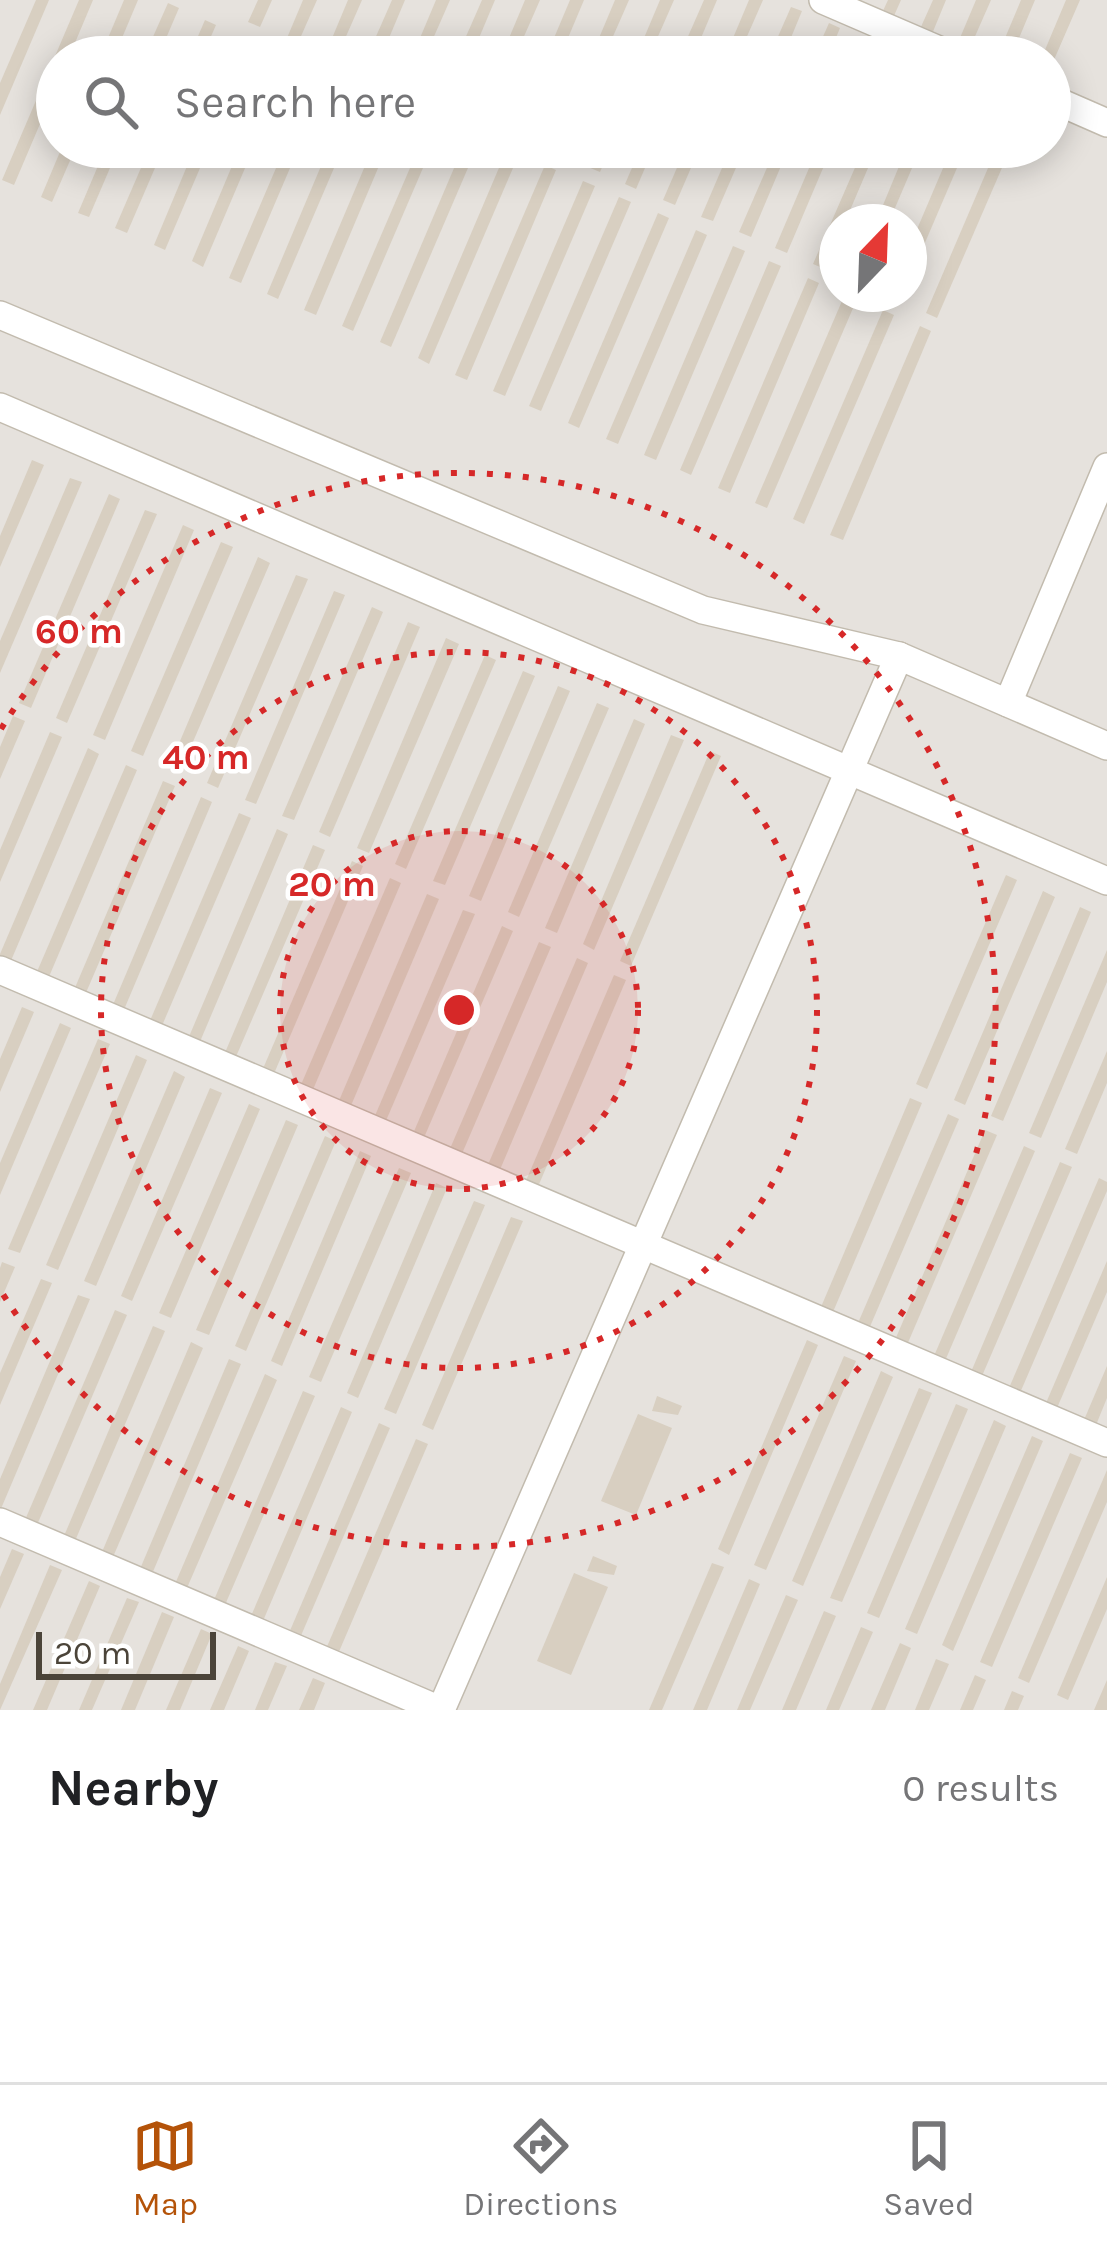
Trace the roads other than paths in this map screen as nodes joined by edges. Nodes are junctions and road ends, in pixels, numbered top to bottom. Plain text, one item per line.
1 (823, 0) edge
2 (906, 36) edge
3 (1071, 107) edge
4 (1107, 123) edge
5 (0, 315) edge
6 (0, 407) edge
7 (1107, 467) edge
8 (899, 656) junction
9 (1008, 703) junction
10 (1107, 746) edge
11 (850, 771) junction
12 (1107, 881) edge
13 (0, 970) edge
14 (644, 1245) junction
15 (1107, 1443) edge
16 (0, 1522) edge
17 (441, 1710) edge

1 - 2 lane
3 - 4 lane
5 - 8 lane
6 - 11 lane
7 - 9 lane
8 - 9 lane
8 - 11 lane
9 - 10 lane
11 - 12 lane
11 - 14 lane
13 - 14 lane
14 - 15 lane
14 - 17 lane
16 - 17 lane

